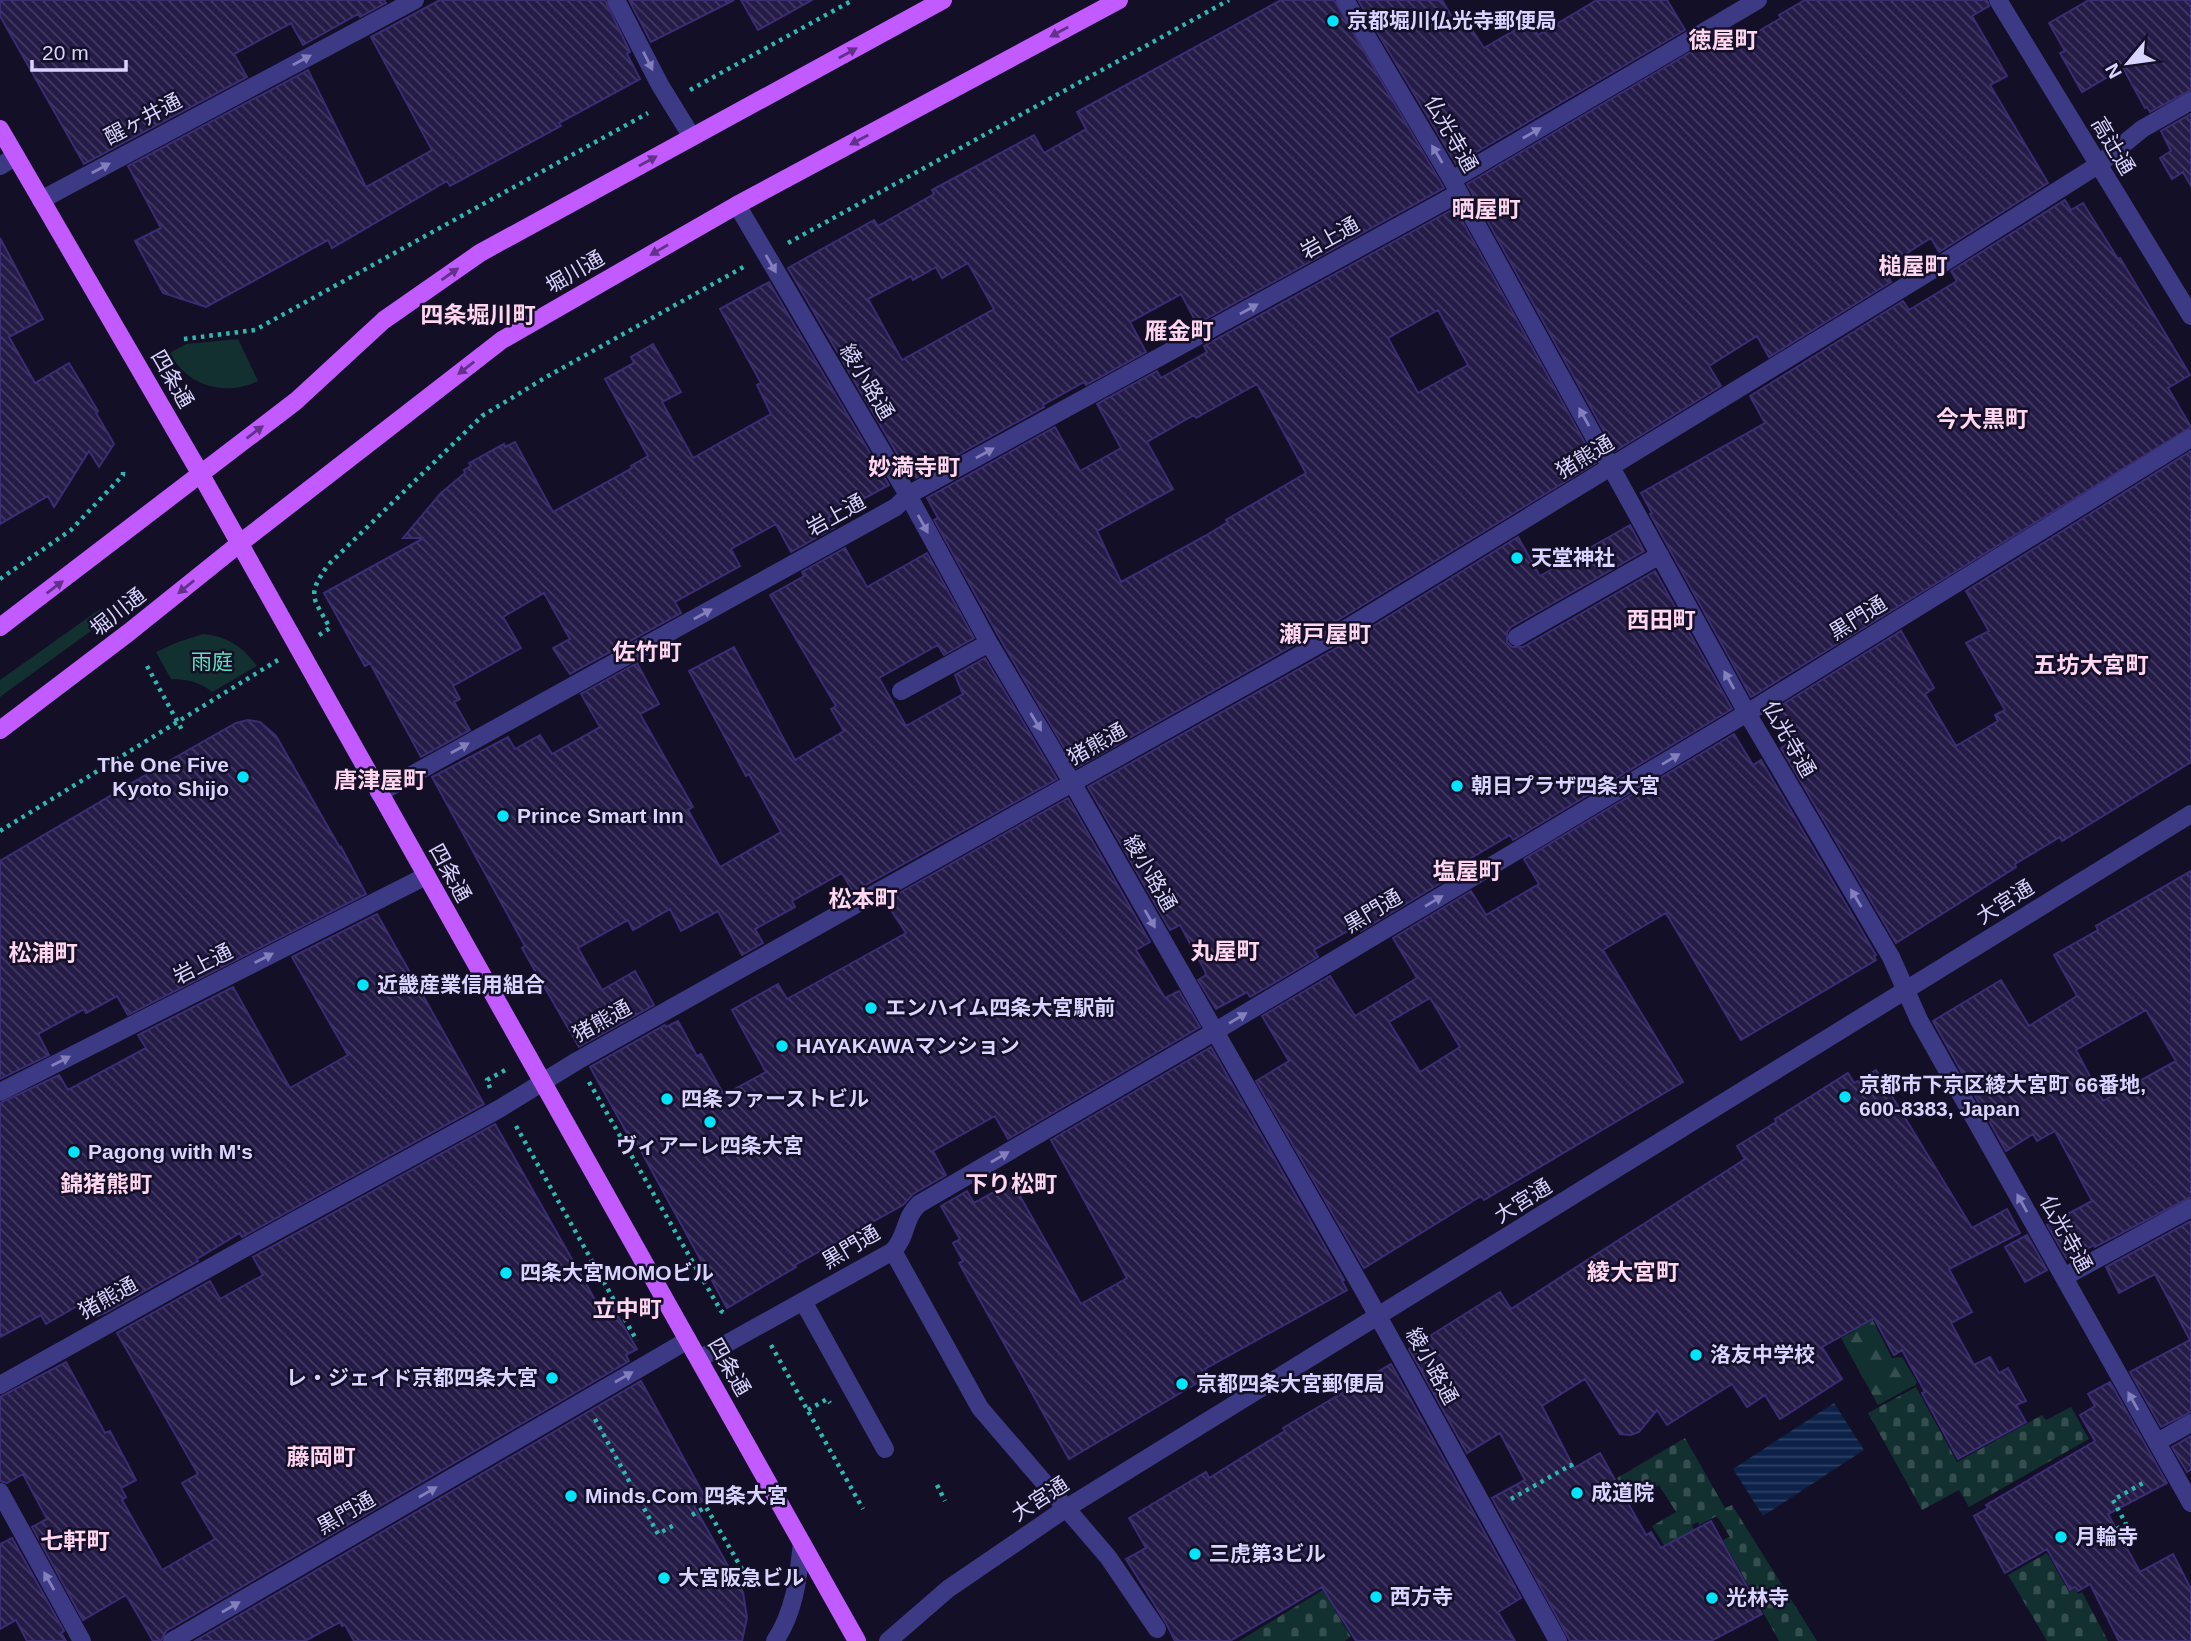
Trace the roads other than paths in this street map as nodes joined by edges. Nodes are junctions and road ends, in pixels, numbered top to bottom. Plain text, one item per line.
1 (415, 0) edge
2 (616, 0) edge
3 (943, 0) edge
4 (1119, 0) edge
5 (1345, 0) edge
6 (1758, 0) edge
7 (1998, 0) edge
8 (2191, 101) edge
9 (0, 129) edge
10 (692, 137) junction
11 (8, 161) edge
12 (2098, 165) junction
13 (1456, 186) junction
14 (41, 200) junction
15 (737, 205) junction
16 (2191, 316) edge
17 (2191, 439) edge
18 (1612, 468) junction
19 (200, 473) junction
20 (908, 495) junction
21 (239, 544) junction
22 (1660, 555) junction
23 (0, 627) edge
24 (1517, 636) dead end
25 (989, 643) junction
26 (901, 691) dead end
27 (1747, 713) junction
28 (0, 730) edge
29 (1073, 784) junction
30 (379, 793) junction
31 (2191, 814) edge
32 (426, 876) junction
33 (1906, 990) junction
34 (1214, 1032) junction
35 (542, 1082) junction
36 (0, 1092) edge
37 (2191, 1208) edge
38 (893, 1251) junction
39 (2064, 1277) junction
40 (803, 1301) junction
41 (1378, 1317) junction
42 (688, 1340) junction
43 (699, 1359) junction
44 (0, 1385) edge
45 (2191, 1423) edge
46 (2157, 1442) junction
47 (885, 1449) dead end
48 (0, 1492) edge
49 (2191, 1503) edge
50 (1065, 1509) junction
51 (802, 1543) junction
52 (1157, 1629) dead end
53 (82, 1641) edge
54 (172, 1641) edge
55 (775, 1641) edge
56 (857, 1641) edge
57 (888, 1641) edge
58 (1558, 1641) edge

14 -> 1 street, 醒ヶ井通
2 -> 10 street
10 -> 3 main road
4 -> 15 main road, 堀川通
13 -> 5 street, 仏光寺通
13 -> 6 street, 岩上通
7 - 12 street, 高辻通
8 - 12 street, 猪熊通
9 - 11 main road, 四条通
19 -> 10 main road
11 - 14 main road, 四条通
12 - 16 street, 高辻通
12 - 18 street, 猪熊通
18 -> 13 street, 仏光寺通
20 -> 13 street, 岩上通
14 - 19 main road, 四条通
15 -> 20 street, 綾小路通
15 -> 21 main road, 堀川通
17 - 27 street, 黒門通
18 - 22 street, 仏光寺通
18 - 29 street, 猪熊通
19 - 21 main road, 四条通
23 -> 19 main road
20 -> 25 street, 綾小路通
30 -> 20 street, 岩上通
21 -> 28 main road, 堀川通
21 - 30 main road, 四条通
22 - 24 street
27 -> 22 street, 仏光寺通
25 - 26 street
25 -> 29 street, 綾小路通
33 -> 27 street, 仏光寺通
34 -> 27 street, 黒門通
29 -> 34 street, 綾小路通
29 - 35 street, 猪熊通
30 - 32 main road, 四条通
31 - 33 street, 大宮通
32 - 35 main road, 四条通
36 -> 32 street, 岩上通
39 -> 33 street, 仏光寺通
33 - 41 street, 大宮通
38 -> 34 street, 黒門通
34 - 41 street, 綾小路通
35 - 42 main road, 四条通
35 - 44 street, 猪熊通
37 - 39 street
38 - 40 street, 黒門通
38 - 50 street
46 -> 39 street, 仏光寺通
40 - 43 street, 黒門通
40 - 47 street
41 - 50 street, 大宮通
41 - 58 street, 綾小路通
42 - 43 main road, 四条通
54 -> 42 street, 黒門通
43 - 51 main road, 四条通
45 - 46 street
46 - 49 street, 仏光寺通
53 -> 48 street
50 - 52 street
50 - 57 street, 大宮通
51 - 55 street
51 - 56 main road, 四条通

